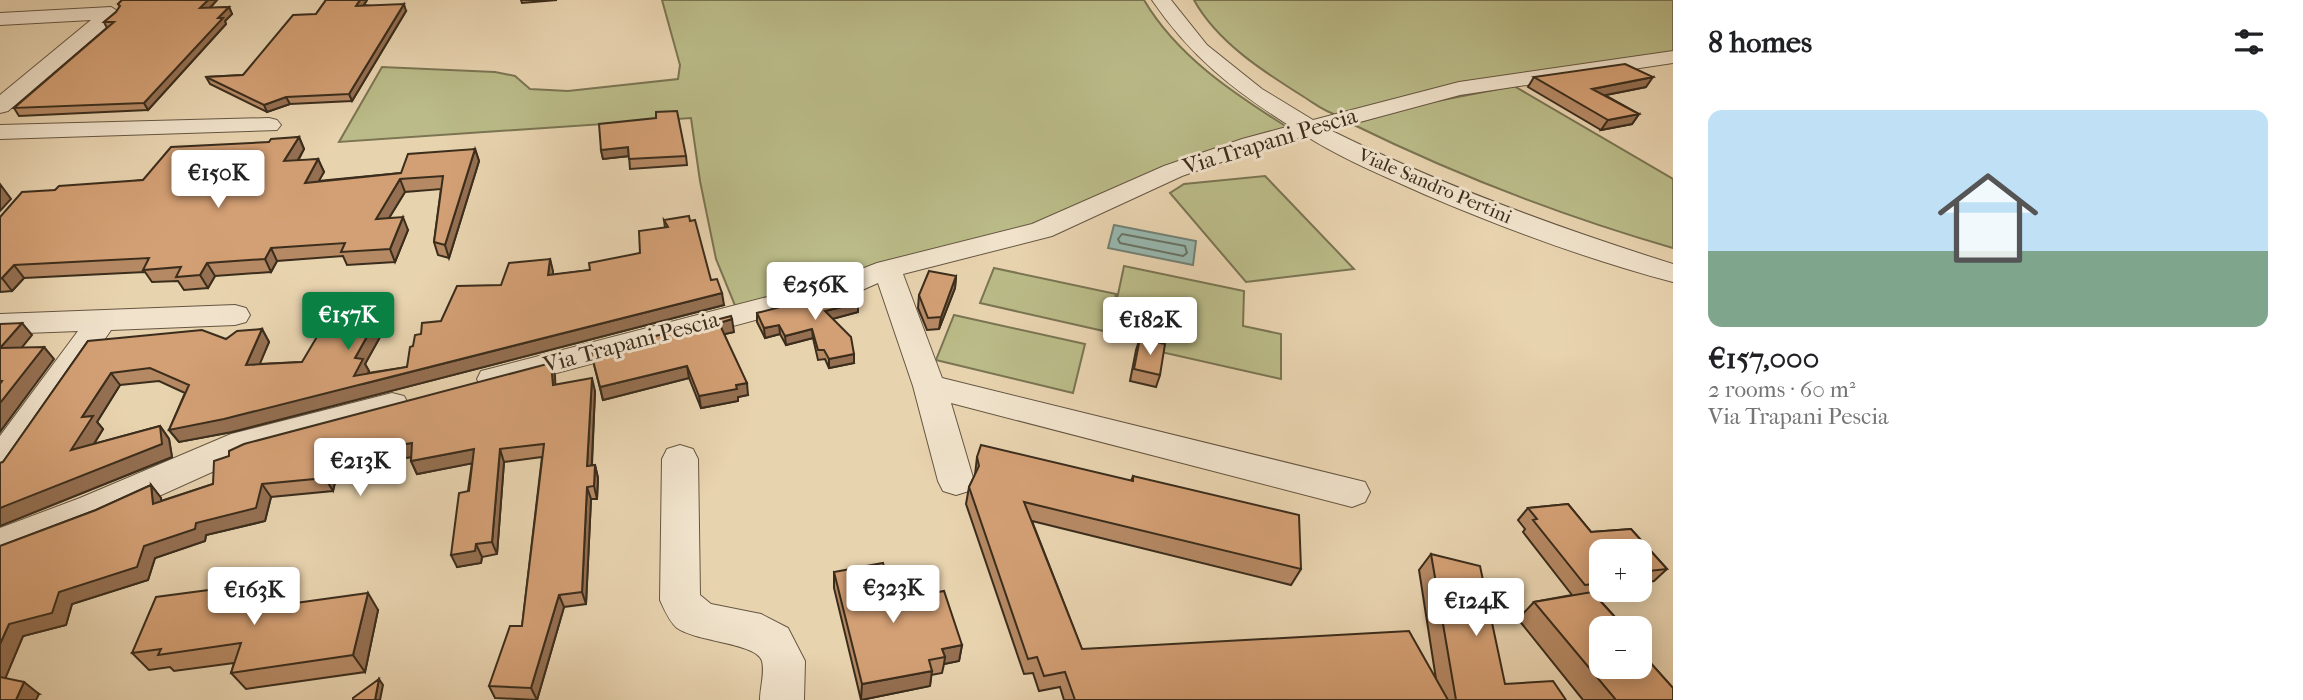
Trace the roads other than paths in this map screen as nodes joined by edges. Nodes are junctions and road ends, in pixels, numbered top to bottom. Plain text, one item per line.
1 (37, 0) edge
2 (1161, 0) edge
3 (1179, 0) edge
4 (0, 19) edge
5 (1673, 57) edge
6 (0, 106) edge
7 (269, 125) dead end
8 (1319, 125) junction
9 (0, 132) edge
10 (1673, 258) edge
11 (887, 269) junction
12 (1673, 273) edge
13 (235, 315) dead end
14 (103, 319) junction
15 (0, 324) edge
16 (468, 385) edge
17 (929, 386) junction
18 (417, 399) edge
19 (680, 459) dead end
20 (0, 463) edge
21 (956, 481) dead end
22 (1352, 492) dead end
23 (0, 545) edge
24 (782, 700) edge

1 - 4 street
2 - 8 street, Viale Sandro Pertini
3 - 8 street, Viale Sandro Pertini
4 - 6 street
5 - 8 street, Via Trapani Pescia
7 - 9 street
8 - 10 street, Viale Sandro Pertini
8 - 11 street, Via Trapani Pescia
8 - 12 street, Viale Sandro Pertini
11 - 16 street, Via Trapani Pescia
11 - 17 street
13 - 14 street
14 - 15 street
14 - 20 street
17 - 21 street
17 - 22 street
18 - 23 street
19 - 24 street

